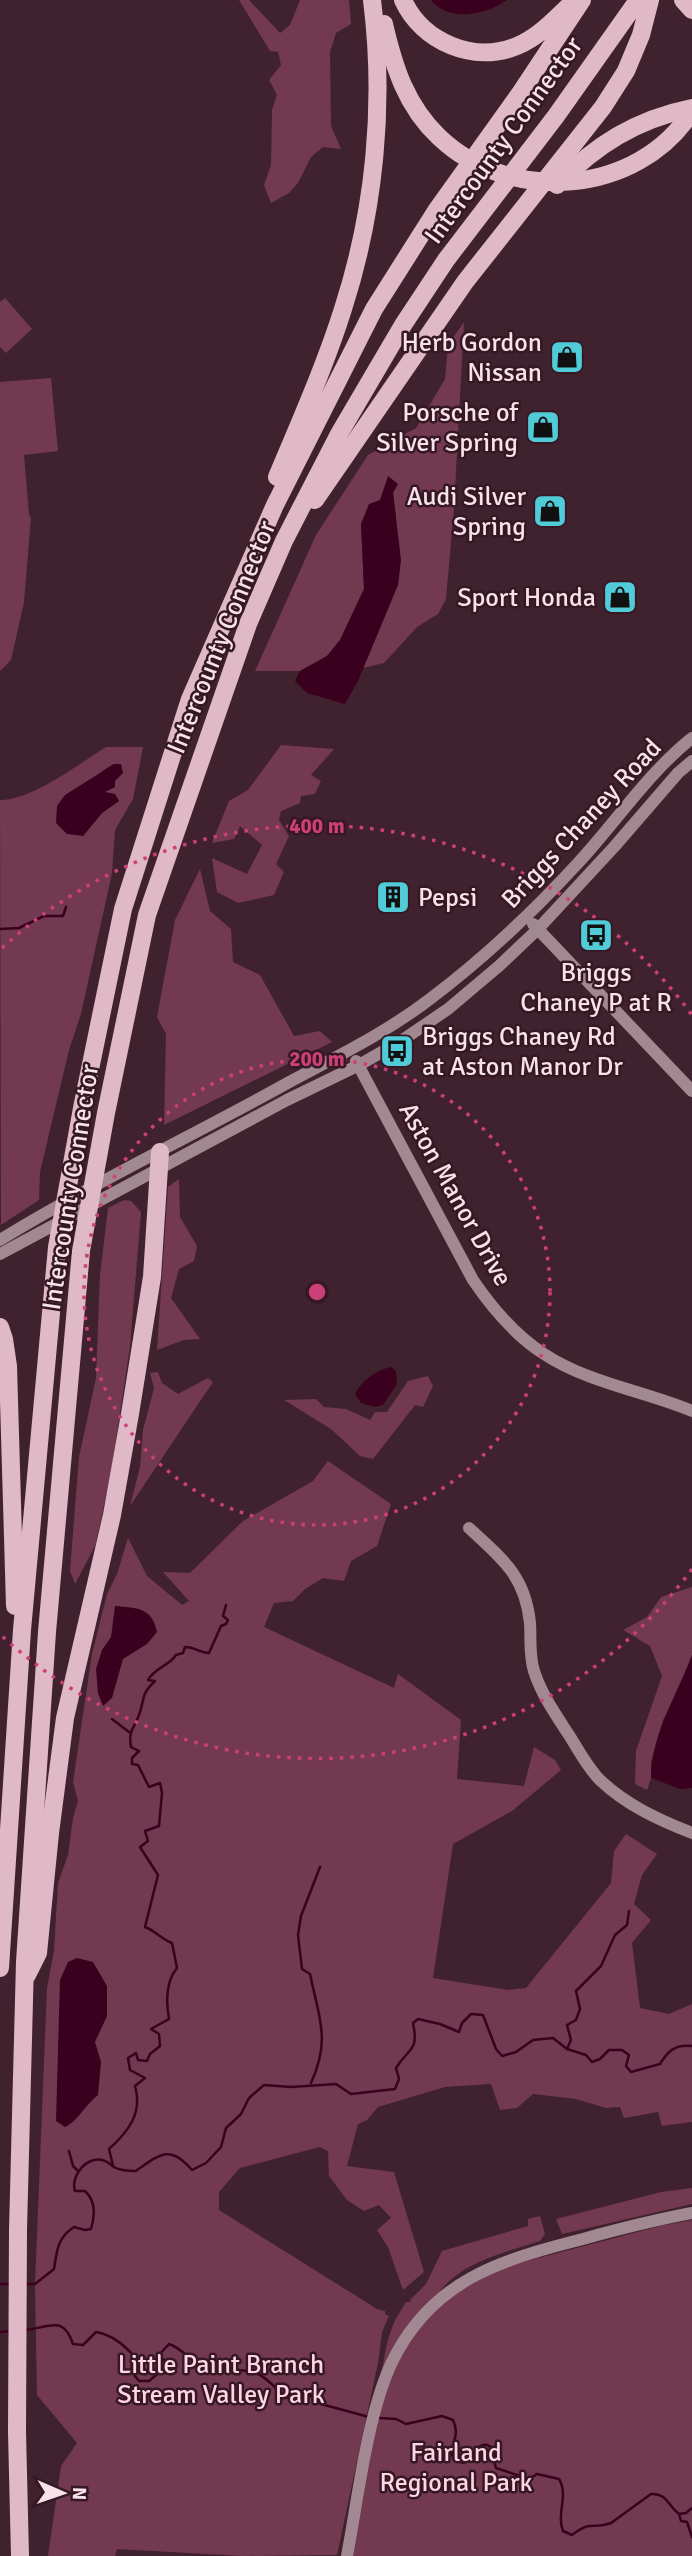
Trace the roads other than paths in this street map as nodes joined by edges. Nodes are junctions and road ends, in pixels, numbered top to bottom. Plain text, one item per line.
1 (372, 0) edge
2 (378, 0) edge
3 (403, 0) edge
4 (575, 0) edge
5 (582, 0) edge
6 (638, 0) edge
7 (650, 0) edge
8 (683, 0) edge
9 (692, 10) edge
10 (692, 109) edge
11 (565, 167) junction
12 (284, 541) junction
13 (226, 614) junction
14 (692, 738) edge
15 (692, 761) edge
16 (526, 917) junction
17 (538, 929) junction
18 (351, 1051) junction
19 (359, 1065) junction
20 (692, 1091) edge
21 (160, 1160) junction
22 (0, 1240) edge
23 (0, 1254) edge
24 (0, 1327) edge
25 (692, 1411) edge
26 (469, 1528) dead end
27 (18, 1700) junction
28 (692, 1833) edge
29 (0, 1968) edge
30 (26, 1978) junction
31 (692, 2213) edge
32 (20, 2556) edge
33 (347, 2556) edge

1 - 13 highway
2 - 10 highway
3 - 4 highway
5 - 13 highway, Intercounty Connector
6 - 12 highway, Intercounty Connector
7 - 11 highway
8 - 9 highway
10 - 11 highway
11 - 12 highway
12 - 30 highway, Intercounty Connector
13 - 27 highway, Intercounty Connector
14 - 16 main road, Briggs Chaney Road
15 - 17 main road, Briggs Chaney Road
16 - 17 main road
16 - 18 main road, Briggs Chaney Road
17 - 19 main road, Briggs Chaney Road
17 - 20 main road
18 - 19 main road, Aston Manor Drive
18 - 21 main road, Briggs Chaney Road
19 - 21 main road, Briggs Chaney Road
19 - 25 main road, Aston Manor Drive
21 - 22 main road, Briggs Chaney Road
21 - 23 main road, Briggs Chaney Road
21 - 30 highway
24 - 27 highway
26 - 28 main road
27 - 29 highway, Intercounty Connector
30 - 32 highway, Intercounty Connector
31 - 33 main road

